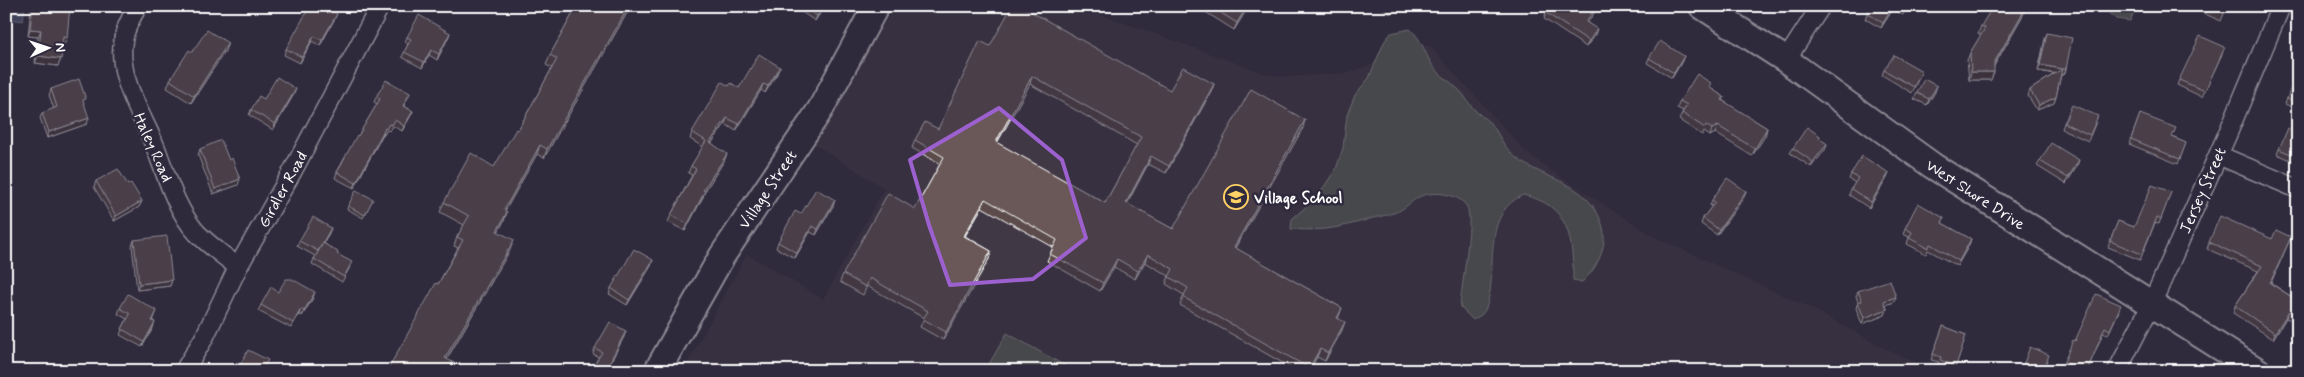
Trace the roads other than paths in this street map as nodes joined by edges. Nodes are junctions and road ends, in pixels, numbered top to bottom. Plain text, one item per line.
1 (138, 6) edge
2 (380, 6) edge
3 (876, 6) edge
4 (1702, 6) edge
5 (1821, 6) edge
6 (2281, 6) edge
7 (1786, 60) junction
8 (2218, 155) junction
9 (2298, 189) edge
10 (238, 267) junction
11 (2151, 305) junction
12 (184, 371) edge
13 (657, 371) edge
14 (2117, 371) edge
15 (2258, 371) edge

1 - 10 street, Haley Road
2 - 10 street, Girdler Road
3 - 13 main road, Village Street
4 - 7 main road, West Shore Drive
5 - 7 street
6 - 8 street, Jersey Street
7 - 11 main road, West Shore Drive
8 - 9 street
8 - 11 street, Jersey Street
10 - 12 street, Girdler Road
11 - 14 street, Jersey Street
11 - 15 main road, West Shore Drive

